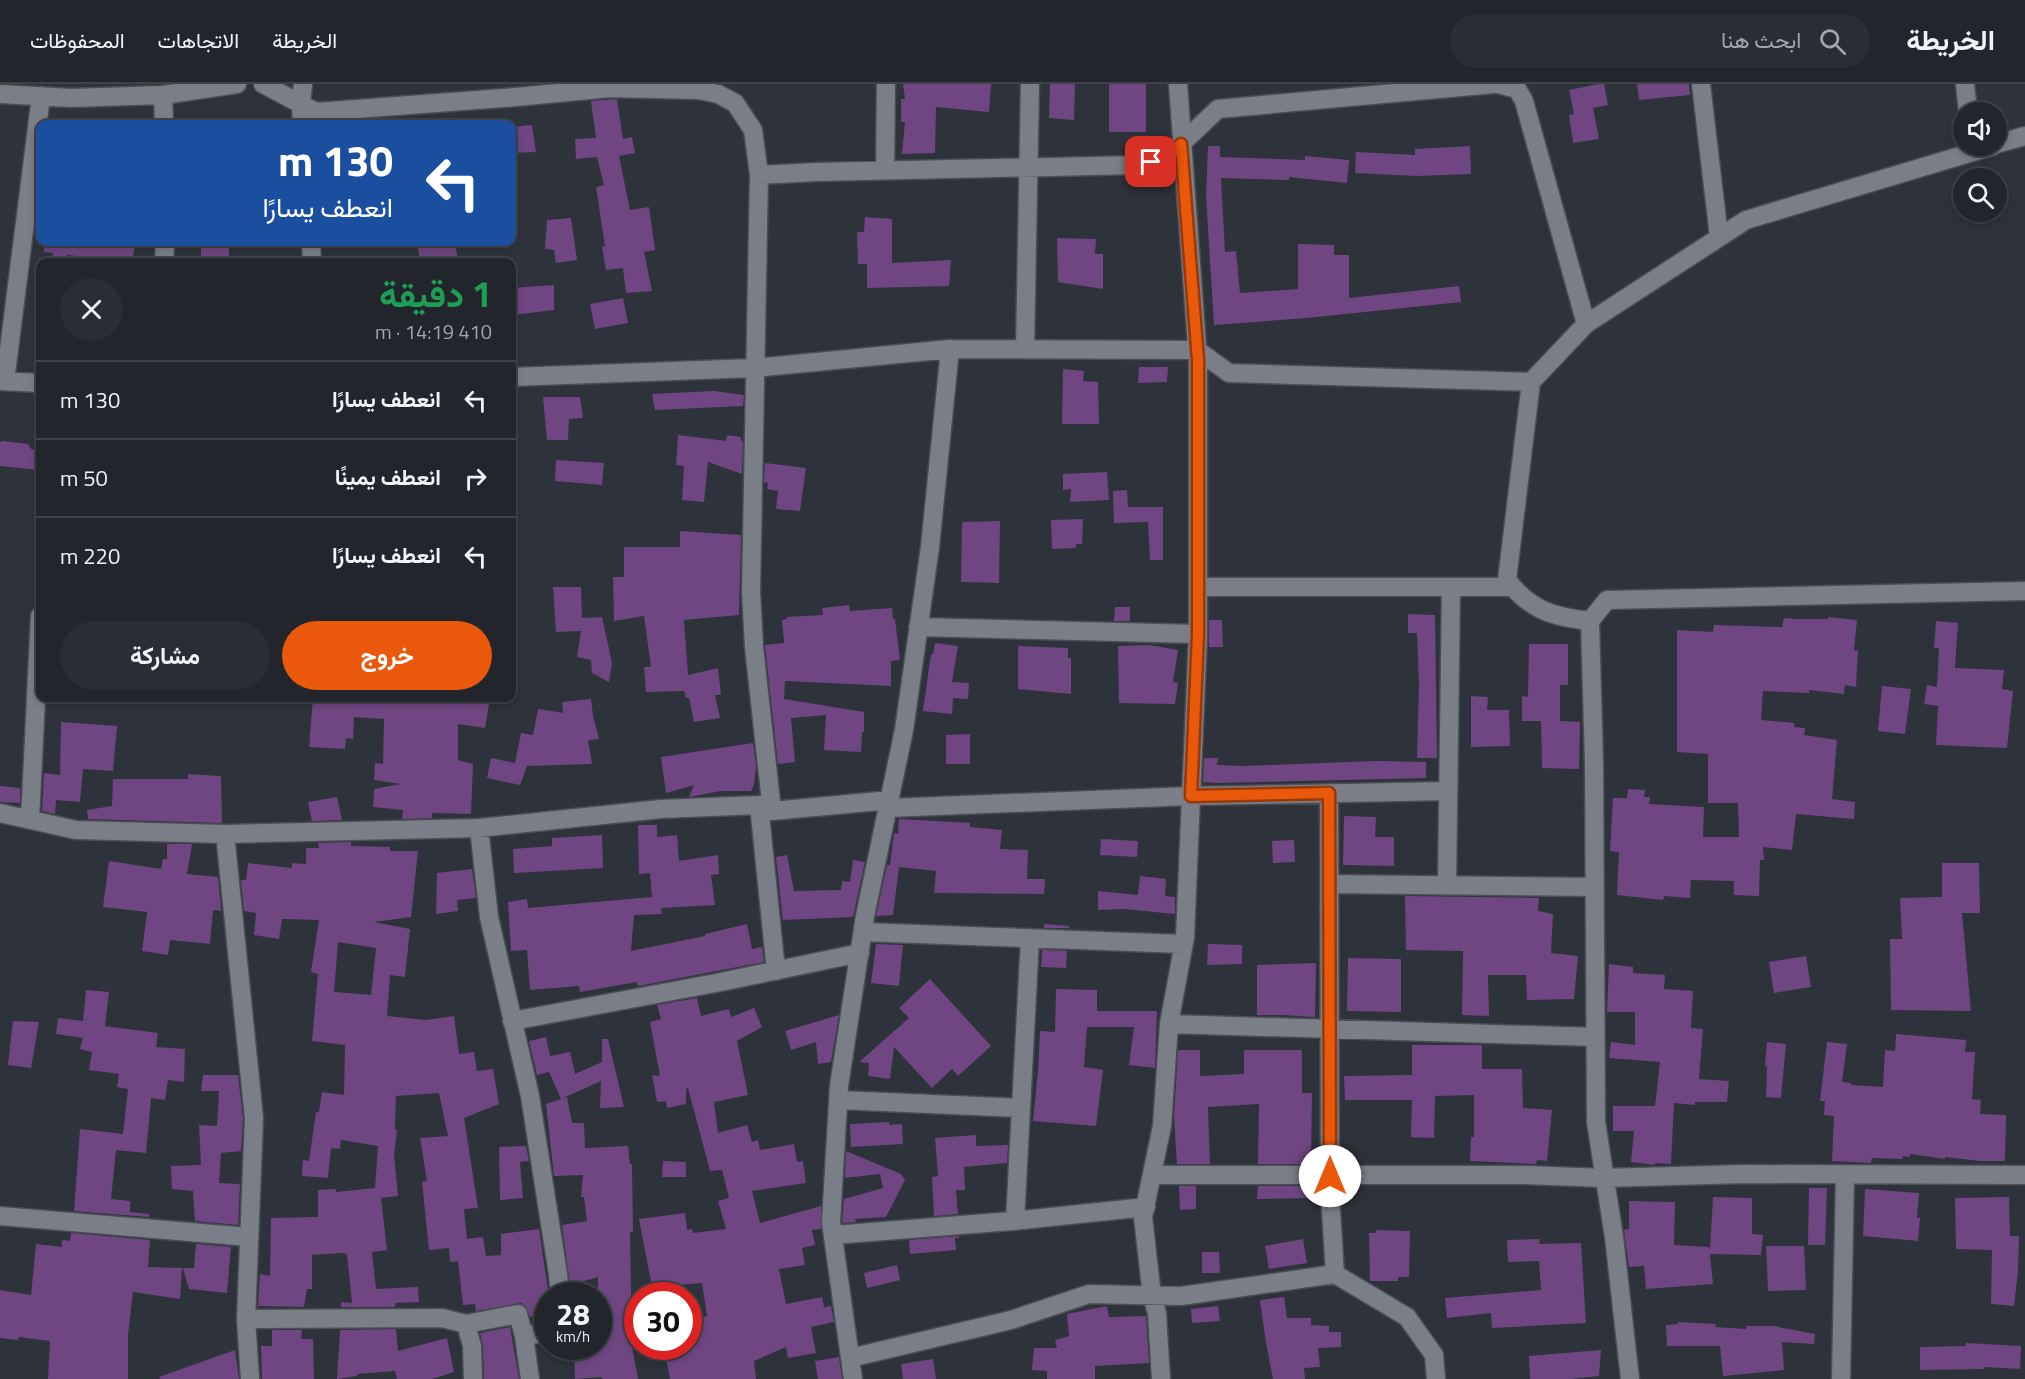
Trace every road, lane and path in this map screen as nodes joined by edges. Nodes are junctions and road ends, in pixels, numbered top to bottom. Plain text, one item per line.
1 (237, 84) edge
2 (263, 84) edge
3 (303, 84) edge
4 (886, 84) edge
5 (1030, 84) edge
6 (1178, 84) edge
7 (1496, 84) edge
8 (1701, 84) edge
9 (1965, 84) edge
10 (721, 89) edge
11 (1525, 92) edge
12 (0, 94) edge
13 (163, 95) junction
14 (41, 96) junction
15 (1967, 102) edge
16 (301, 103) junction
17 (38, 120) edge
18 (164, 120) edge
19 (302, 120) edge
20 (36, 134) edge
21 (2025, 136) edge
22 (2007, 141) edge
23 (1181, 144) junction
24 (1953, 155) edge
25 (1027, 167) junction
26 (885, 170) junction
27 (759, 175) junction
28 (1719, 237) junction
29 (1586, 324) junction
30 (950, 349) junction
31 (1025, 349) junction
32 (1197, 350) junction
33 (754, 368) junction
34 (516, 377) edge
35 (3, 381) edge
36 (1531, 382) junction
37 (36, 383) edge
38 (1198, 587) junction
39 (1451, 587) junction
40 (1513, 587) junction
41 (2025, 591) edge
42 (1590, 621) junction
43 (918, 627) junction
44 (1198, 634) junction
45 (36, 698) edge
46 (1448, 791) junction
47 (1329, 793) junction
48 (1191, 796) junction
49 (889, 804) junction
50 (765, 808) junction
51 (0, 813) edge
52 (30, 820) junction
53 (479, 828) junction
54 (225, 834) junction
55 (1329, 884) junction
56 (1447, 885) junction
57 (1594, 887) junction
58 (863, 932) junction
59 (1030, 938) junction
60 (1183, 944) junction
61 (860, 953) junction
62 (776, 970) junction
63 (512, 1021) junction
64 (1169, 1024) junction
65 (1329, 1029) junction
66 (1595, 1036) junction
67 (838, 1100) junction
68 (1021, 1108) junction
69 (1152, 1175) junction
70 (1845, 1175) junction
71 (2025, 1175) edge
72 (1330, 1176) junction
73 (1604, 1178) junction
74 (1146, 1207) junction
75 (0, 1216) edge
76 (1015, 1221) junction
77 (833, 1234) junction
78 (249, 1237) junction
79 (1335, 1274) junction
80 (559, 1282) edge
81 (1152, 1296) junction
82 (246, 1319) junction
83 (466, 1324) junction
84 (534, 1334) edge
85 (524, 1336) junction
86 (850, 1358) junction
87 (250, 1379) edge
88 (473, 1379) edge
89 (530, 1379) edge
90 (852, 1379) edge
91 (1161, 1379) edge
92 (1436, 1379) edge
93 (1630, 1379) edge
94 (1841, 1379) edge

1 - 13 street
2 - 16 street
3 - 16 street
4 - 26 street
5 - 25 street
6 - 23 street
7 - 11 street
7 - 23 street
8 - 28 street
9 - 15 street
10 - 16 street
10 - 27 street
11 - 29 street
12 - 14 street
13 - 14 street
13 - 18 street
14 - 17 street
16 - 19 street
20 - 35 street
21 - 22 street
23 - 25 street
23 - 32 street
24 - 28 street
25 - 26 street
25 - 31 street
26 - 27 street
27 - 33 street
28 - 29 street
29 - 36 street
30 - 31 street
30 - 33 street
30 - 43 street
31 - 32 street
32 - 36 street
32 - 38 street
33 - 34 street
33 - 50 street
35 - 37 street
36 - 40 street
38 - 39 street
38 - 44 street
39 - 40 street
39 - 46 street
40 - 42 street
41 - 42 street
42 - 57 street
43 - 44 street
43 - 49 street
44 - 48 street
45 - 52 street
46 - 47 street
46 - 56 street
47 - 48 street
47 - 55 street
48 - 49 street
48 - 60 street
49 - 50 street
49 - 58 street
50 - 53 street
50 - 62 street
51 - 52 street
52 - 54 street
53 - 54 street
53 - 63 street
54 - 78 street
55 - 56 street
55 - 65 street
56 - 57 street
57 - 66 street
58 - 59 street
58 - 61 street
59 - 60 street
59 - 68 street
60 - 64 street
61 - 62 street
61 - 67 street
62 - 63 street
63 - 80 street
64 - 65 street
64 - 69 street
65 - 66 street
65 - 72 street
66 - 73 street
67 - 68 street
67 - 77 street
68 - 76 street
69 - 72 street
69 - 74 street
70 - 71 street
70 - 73 street
70 - 94 street
72 - 73 street
72 - 79 street
73 - 93 street
74 - 76 street
74 - 81 street
75 - 78 street
76 - 77 street
77 - 86 street
78 - 82 street
79 - 81 street
79 - 92 street
81 - 86 street
81 - 91 street
82 - 83 street
82 - 87 street
83 - 85 street
83 - 88 street
84 - 85 street
85 - 89 street
86 - 90 street

